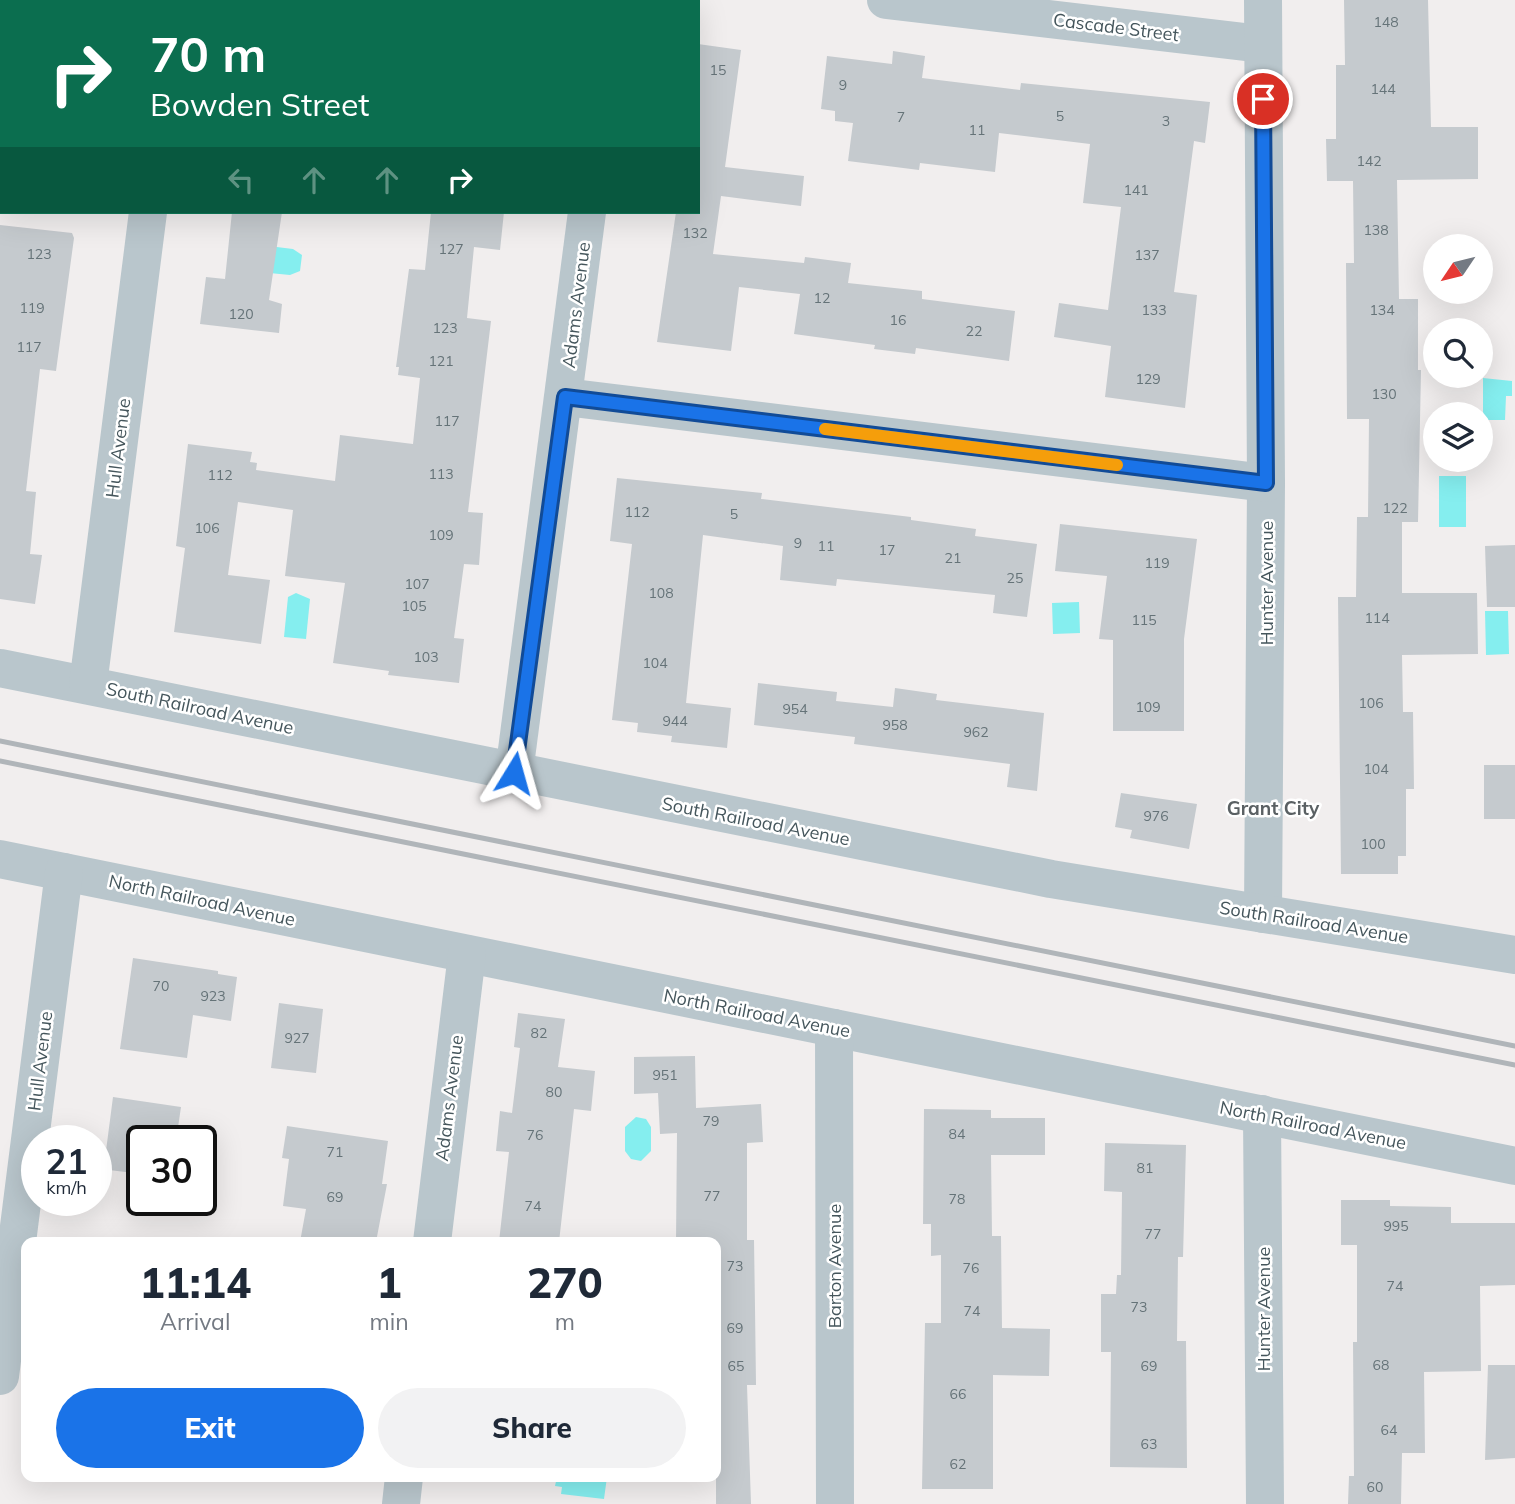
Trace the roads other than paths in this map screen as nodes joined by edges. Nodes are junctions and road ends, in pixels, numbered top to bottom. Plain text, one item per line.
1 (886, 0) edge
2 (1263, 0) edge
3 (1262, 44) junction
4 (148, 214) edge
5 (587, 214) edge
6 (565, 397) junction
7 (1266, 483) junction
8 (0, 668) edge
9 (88, 685) junction
10 (514, 773) junction
11 (0, 859) edge
12 (64, 872) junction
13 (1263, 914) junction
14 (467, 954) junction
15 (1515, 955) edge
16 (834, 1028) junction
17 (1262, 1114) junction
18 (1515, 1166) edge
19 (433, 1237) edge
20 (0, 1376) edge
21 (403, 1482) edge
22 (401, 1504) edge
23 (835, 1504) edge
24 (1265, 1504) edge

1 - 3 street, Cascade Street
2 - 3 street, Hunter Avenue
3 - 7 street, Hunter Avenue
4 - 9 street, Hull Avenue
5 - 6 street, Adams Avenue
6 - 7 street
6 - 10 street, Adams Avenue
7 - 13 street, Hunter Avenue
8 - 9 street, South Railroad Avenue
9 - 10 street, South Railroad Avenue
10 - 13 street, South Railroad Avenue
11 - 12 street, North Railroad Avenue
12 - 14 street, North Railroad Avenue
12 - 20 street, Hull Avenue
13 - 15 street, South Railroad Avenue
14 - 16 street, North Railroad Avenue
14 - 19 street, Adams Avenue
16 - 17 street, North Railroad Avenue
16 - 23 street, Barton Avenue
17 - 18 street, North Railroad Avenue
17 - 24 street, Hunter Avenue
21 - 22 street

